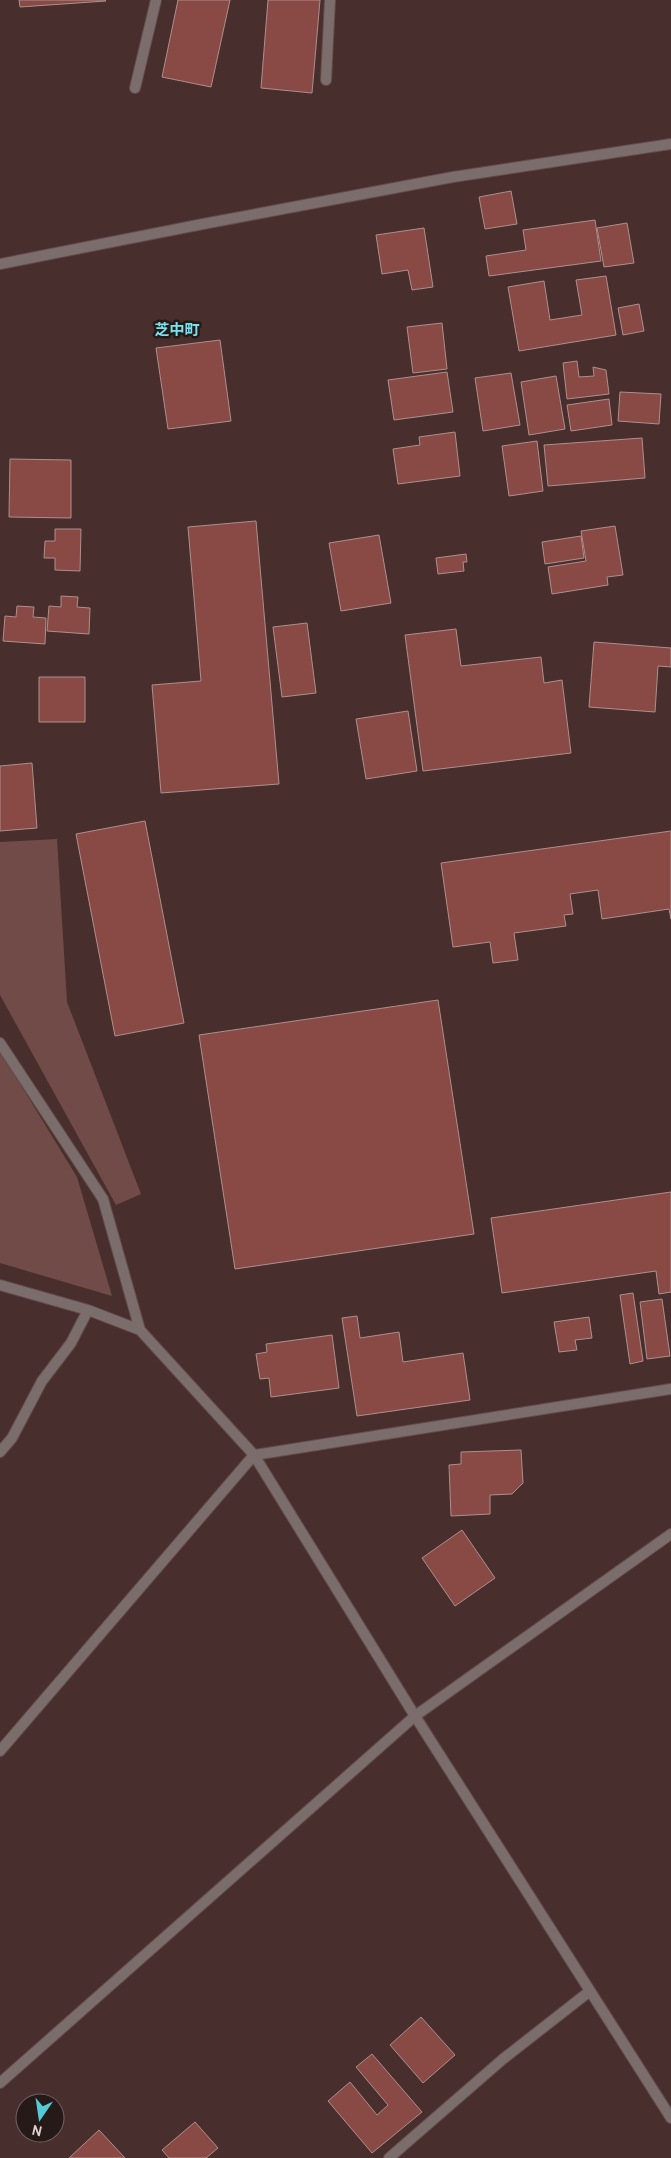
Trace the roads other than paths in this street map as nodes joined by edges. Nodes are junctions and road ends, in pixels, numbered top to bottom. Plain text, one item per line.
1 (156, 0) edge
2 (330, 0) edge
3 (326, 80) dead end
4 (136, 88) dead end
5 (671, 144) edge
6 (0, 264) edge
7 (0, 1043) edge
8 (0, 1284) edge
9 (88, 1310) junction
10 (140, 1330) junction
11 (671, 1389) edge
12 (0, 1452) edge
13 (254, 1456) junction
14 (671, 1534) edge
15 (415, 1716) junction
16 (0, 1751) edge
17 (590, 1991) junction
18 (0, 2083) edge
19 (671, 2118) edge
20 (389, 2158) edge

1 - 4 street
2 - 3 street
5 - 6 street
7 - 10 street
8 - 9 street
9 - 10 street
9 - 12 street
10 - 13 street
11 - 13 street
13 - 15 street
13 - 16 street
14 - 15 street
15 - 17 street
15 - 18 street
17 - 19 street
17 - 20 street

